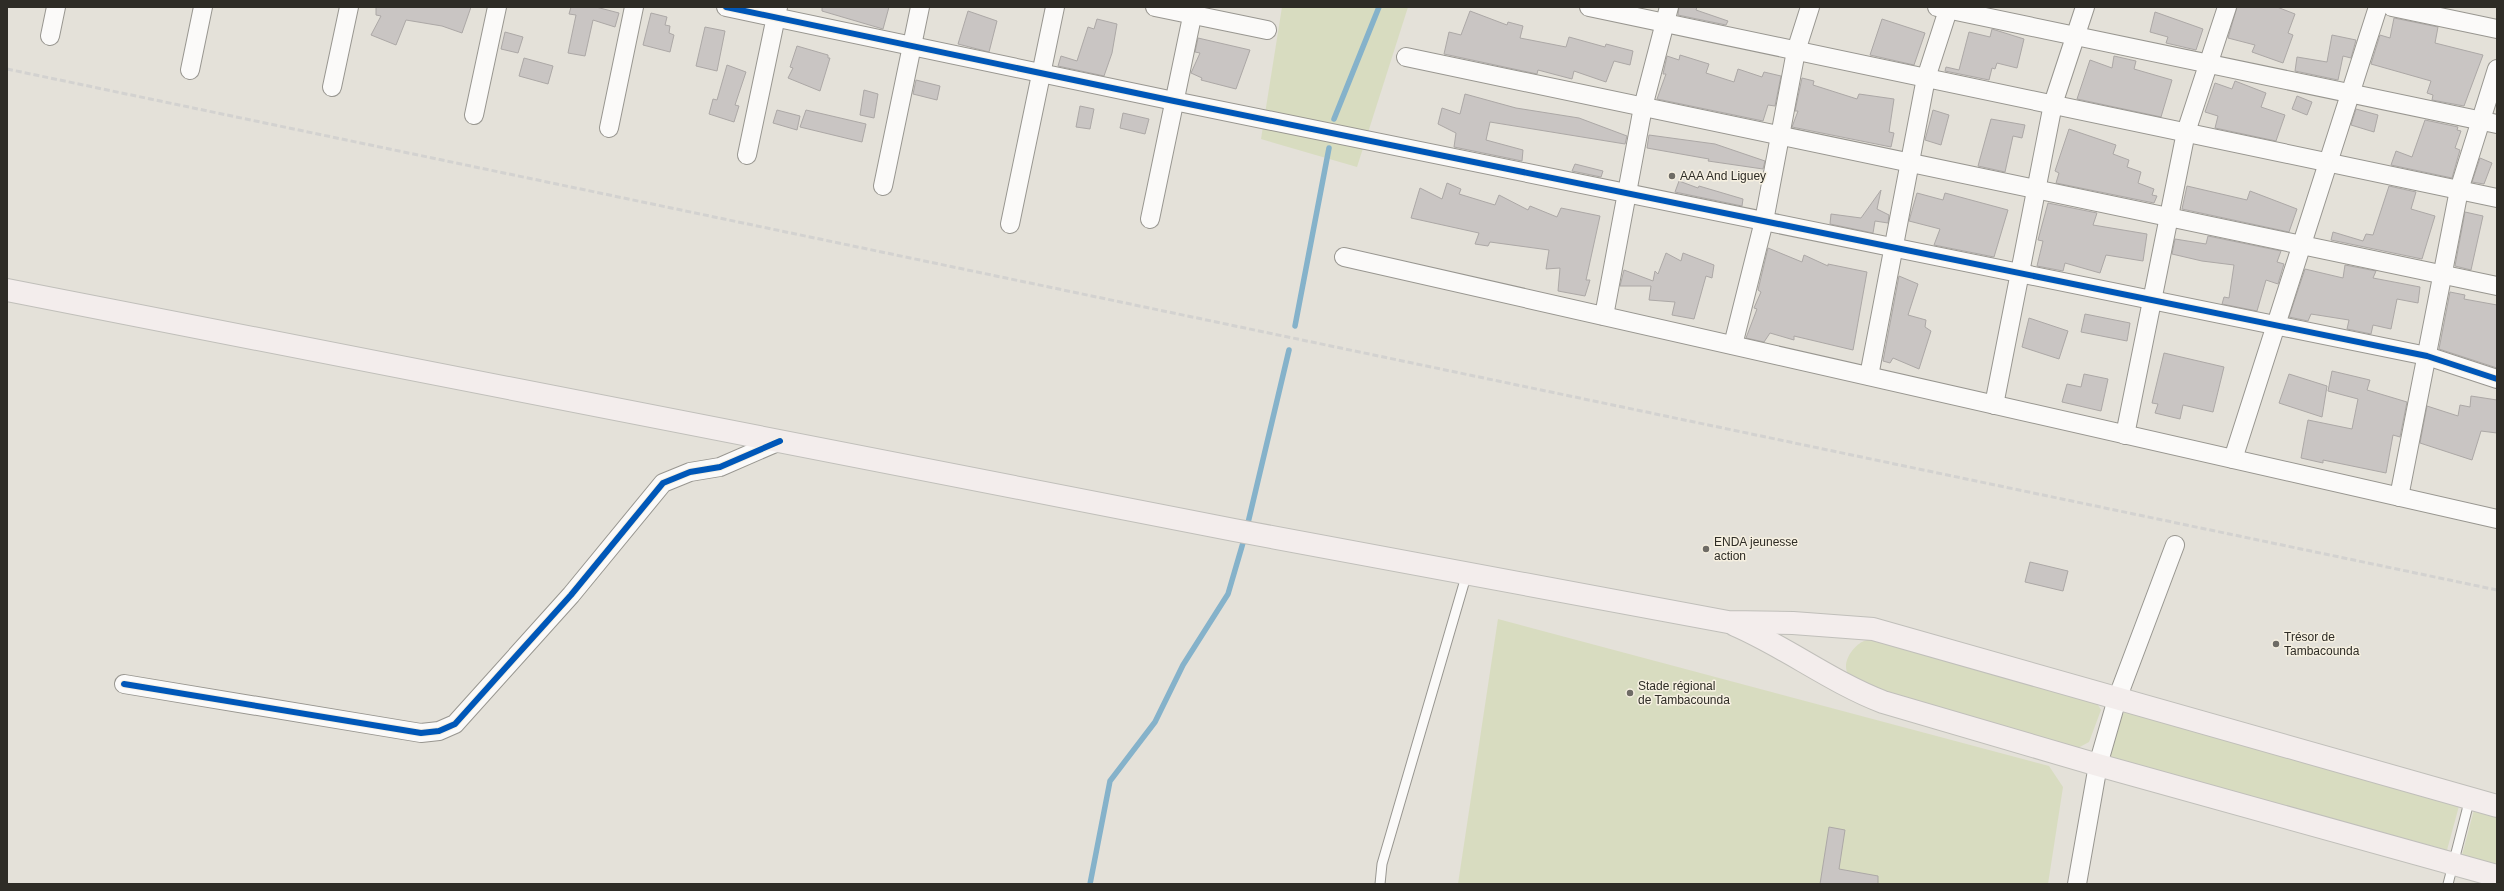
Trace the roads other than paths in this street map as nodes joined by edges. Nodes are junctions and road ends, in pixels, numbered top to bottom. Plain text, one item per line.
1 (56, 7) edge
2 (203, 7) edge
3 (349, 7) edge
4 (497, 7) edge
5 (634, 7) edge
6 (726, 7) edge
7 (920, 7) edge
8 (1055, 7) edge
9 (1155, 7) edge
10 (1589, 7) edge
11 (1810, 7) edge
12 (2085, 7) edge
13 (2227, 7) edge
14 (2378, 7) edge
15 (2392, 7) edge
16 (1945, 8) edge
17 (1193, 11) edge
18 (777, 12) edge
19 (1666, 15) edge
20 (2497, 29) edge
21 (1267, 30) dead end
22 (50, 36) dead end
23 (2075, 36) junction
24 (912, 46) junction
25 (1796, 51) junction
26 (1406, 57) dead end
27 (2208, 64) junction
28 (2497, 69) edge
29 (190, 70) dead end
30 (1042, 73) junction
31 (1926, 78) junction
32 (332, 87) dead end
33 (2350, 94) junction
34 (1174, 101) junction
35 (2053, 104) junction
36 (1643, 107) junction
37 (474, 115) dead end
38 (2489, 123) edge
39 (609, 128) dead end
40 (2186, 132) junction
41 (1780, 136) junction
42 (747, 155) dead end
43 (2328, 162) junction
44 (1910, 163) junction
45 (883, 186) dead end
46 (2037, 189) junction
47 (2458, 190) junction
48 (1628, 194) junction
49 (2497, 198) edge
50 (2170, 217) junction
51 (1150, 219) dead end
52 (1764, 221) junction
53 (1010, 224) dead end
54 (2302, 245) junction
55 (1894, 248) junction
56 (1344, 257) dead end
57 (2021, 274) junction
58 (2442, 274) junction
59 (2497, 286) edge
60 (7, 290) edge
61 (2154, 301) junction
62 (1604, 316) junction
63 (2276, 326) junction
64 (1734, 346) junction
65 (2427, 356) junction
66 (1869, 376) junction
67 (2497, 379) edge
68 (1994, 405) junction
69 (2125, 435) junction
70 (780, 441) junction
71 (2233, 459) junction
72 (2398, 497) junction
73 (2497, 519) edge
74 (2175, 544) dead end
75 (1467, 573) junction
76 (1728, 622) junction
77 (124, 684) dead end
78 (2116, 699) junction
79 (2098, 765) junction
80 (2470, 798) junction
81 (2497, 806) edge
82 (2453, 862) junction
83 (2497, 876) edge
84 (1380, 884) edge
85 (2077, 884) edge
86 (2448, 884) edge

1 - 22 street
2 - 29 street
3 - 32 street
4 - 37 street
5 - 39 street
6 - 18 street
7 - 24 street
8 - 30 street
9 - 17 street
10 - 19 street
11 - 25 street
12 - 23 street
13 - 27 street
14 - 33 street
15 - 20 street
16 - 23 street
16 - 31 street
17 - 21 street
17 - 34 street
18 - 24 street
18 - 42 street
19 - 25 street
19 - 36 street
23 - 27 street
23 - 35 street
24 - 30 street
24 - 45 street
25 - 31 street
25 - 41 street
26 - 36 street
27 - 33 street
27 - 40 street
28 - 38 street
30 - 34 street
30 - 53 street
31 - 35 street
31 - 44 street
33 - 38 street
33 - 43 street
34 - 48 street
34 - 51 street
35 - 40 street
35 - 46 street
36 - 41 street
36 - 48 street
38 - 47 street
40 - 43 street
40 - 50 street
41 - 44 street
41 - 52 street
43 - 47 street
43 - 54 street
44 - 46 street
44 - 55 street
46 - 50 street
46 - 57 street
47 - 49 street
47 - 58 street
48 - 52 street
48 - 62 street
50 - 54 street
50 - 61 street
52 - 55 street
52 - 64 street
54 - 58 street
54 - 63 street
55 - 57 street
55 - 66 street
56 - 62 street
57 - 61 street
57 - 68 street
58 - 59 street
58 - 65 street
60 - 70 highway
61 - 63 street
61 - 69 street
62 - 64 street
63 - 65 street
63 - 71 street
64 - 66 street
65 - 67 street
65 - 72 street
66 - 68 street
68 - 69 street
69 - 71 street
70 - 75 highway
70 - 77 street
71 - 72 street
72 - 73 street
74 - 78 street
75 - 76 highway
75 - 84 lane
76 - 78 highway
76 - 79 highway
78 - 79 street
78 - 80 highway
79 - 82 highway
79 - 85 street
80 - 81 highway
80 - 82 lane
82 - 83 highway
82 - 86 lane

